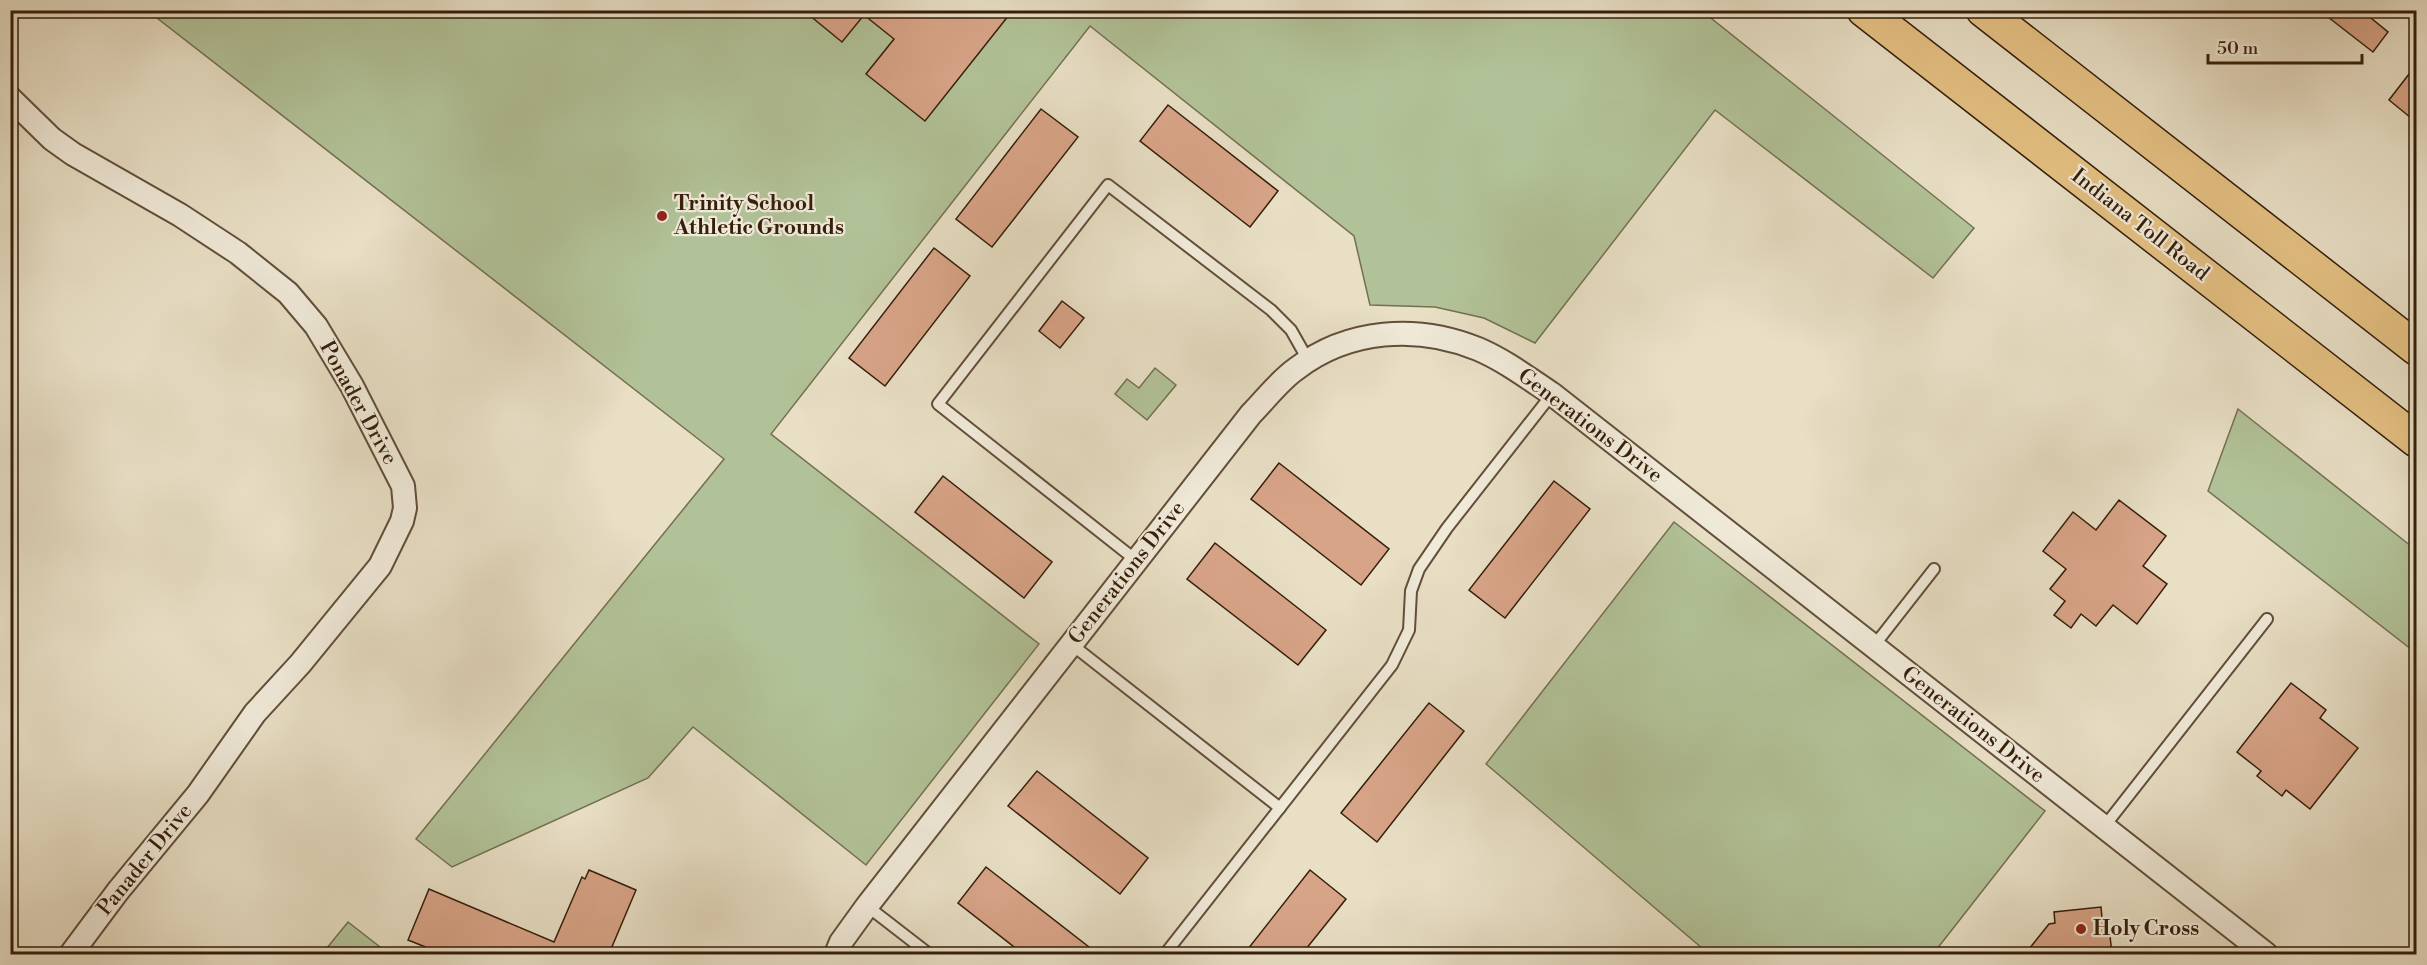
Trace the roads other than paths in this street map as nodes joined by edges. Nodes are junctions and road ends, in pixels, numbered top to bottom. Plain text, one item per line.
1 (1864, 10) edge
2 (1983, 10) edge
3 (10, 98) edge
4 (2416, 348) edge
5 (1308, 360) junction
6 (1552, 394) junction
7 (2416, 440) edge
8 (1137, 561) junction
9 (1934, 569) dead end
10 (2267, 619) dead end
11 (1071, 644) junction
12 (1873, 646) junction
13 (198, 794) joint
14 (1280, 808) junction
15 (2104, 827) junction
16 (867, 906) junction
17 (71, 954) edge
18 (836, 954) edge
19 (929, 954) edge
20 (1165, 954) edge
21 (2266, 954) edge

1 - 7 highway, Indiana Toll Road
2 - 4 highway
3 - 13 street, Ponader Drive
5 - 6 street, Generations Drive
5 - 8 street, Generations Drive
5 - 8 lane
6 - 12 street, Generations Drive
6 - 14 lane
8 - 11 street, Generations Drive
9 - 12 lane
10 - 15 lane
11 - 14 lane
11 - 16 street, Generations Drive
12 - 15 street, Generations Drive
13 - 17 street, Panader Drive
14 - 20 lane
15 - 21 street, Generations Drive
16 - 18 street, Generations Drive
16 - 19 lane

